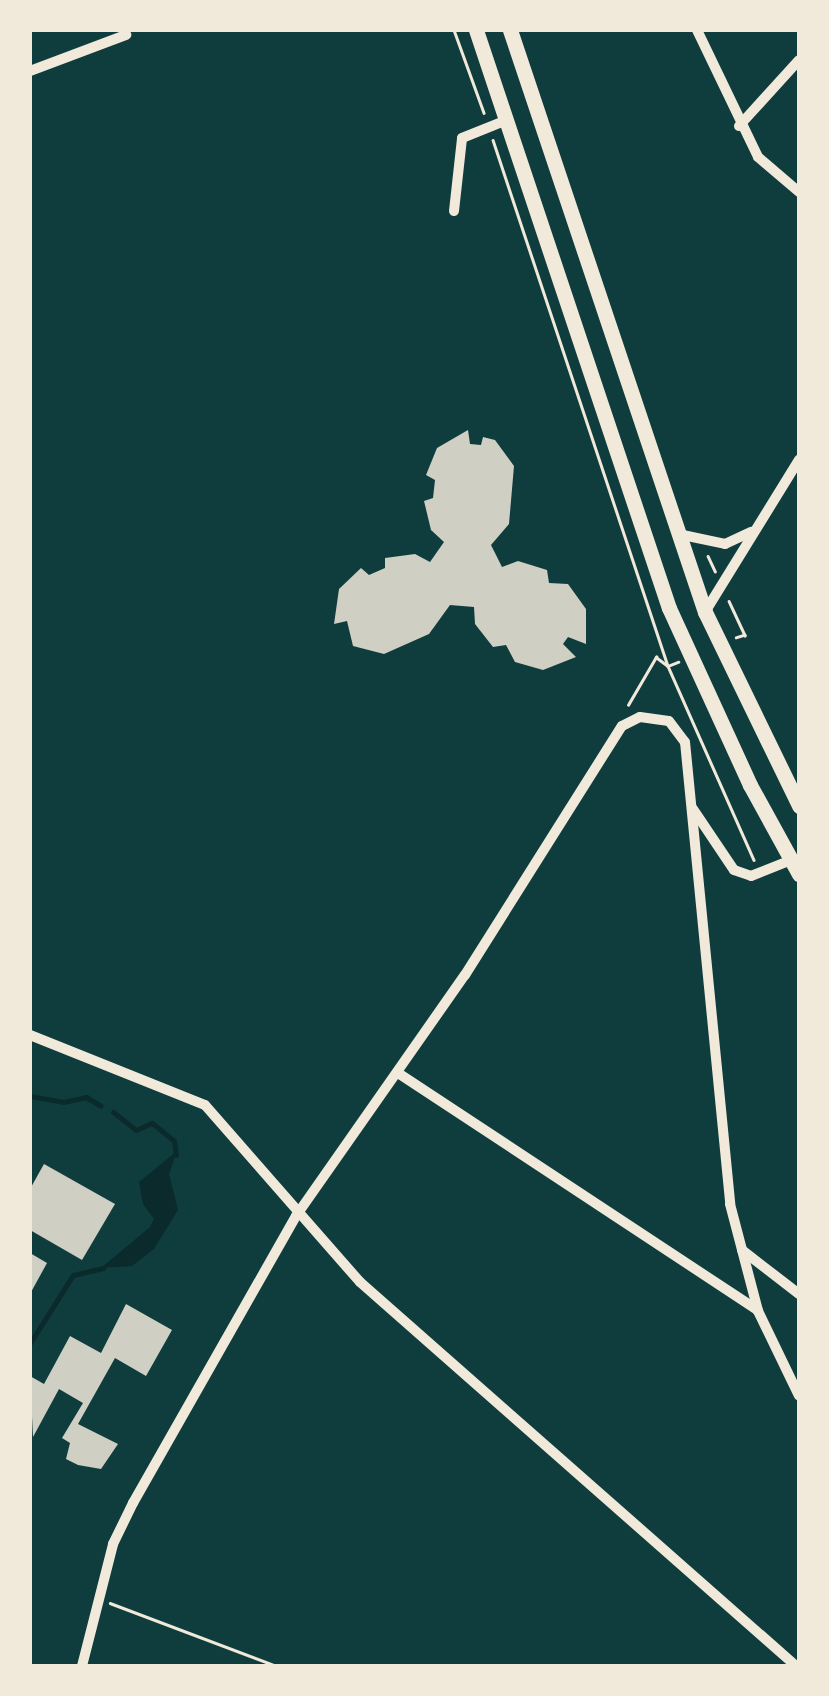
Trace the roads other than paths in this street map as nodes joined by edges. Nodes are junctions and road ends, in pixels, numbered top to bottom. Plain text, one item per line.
1 (476, 30) edge
2 (510, 30) edge
3 (697, 30) edge
4 (126, 35) dead end
5 (799, 60) edge
6 (30, 72) edge
7 (507, 120) junction
8 (739, 126) junction
9 (799, 192) edge
10 (454, 211) dead end
11 (799, 460) edge
12 (752, 531) junction
13 (678, 534) junction
14 (705, 612) junction
15 (799, 806) edge
16 (692, 808) junction
17 (795, 867) edge
18 (30, 1035) edge
19 (398, 1073) junction
20 (296, 1216) junction
21 (741, 1249) junction
22 (799, 1294) edge
23 (758, 1311) junction
24 (799, 1396) edge
25 (82, 1666) edge
26 (796, 1666) edge

1 - 7 main road
2 - 13 main road
3 - 8 street
4 - 6 street
5 - 8 street
7 - 10 street
7 - 17 main road
8 - 9 street
11 - 12 street
12 - 13 street
12 - 14 street
13 - 14 main road
14 - 15 main road
16 - 17 street
16 - 19 street
16 - 21 street
18 - 20 street
19 - 20 street
19 - 23 street
20 - 25 street
20 - 26 street
21 - 22 street
21 - 23 street
23 - 24 street

